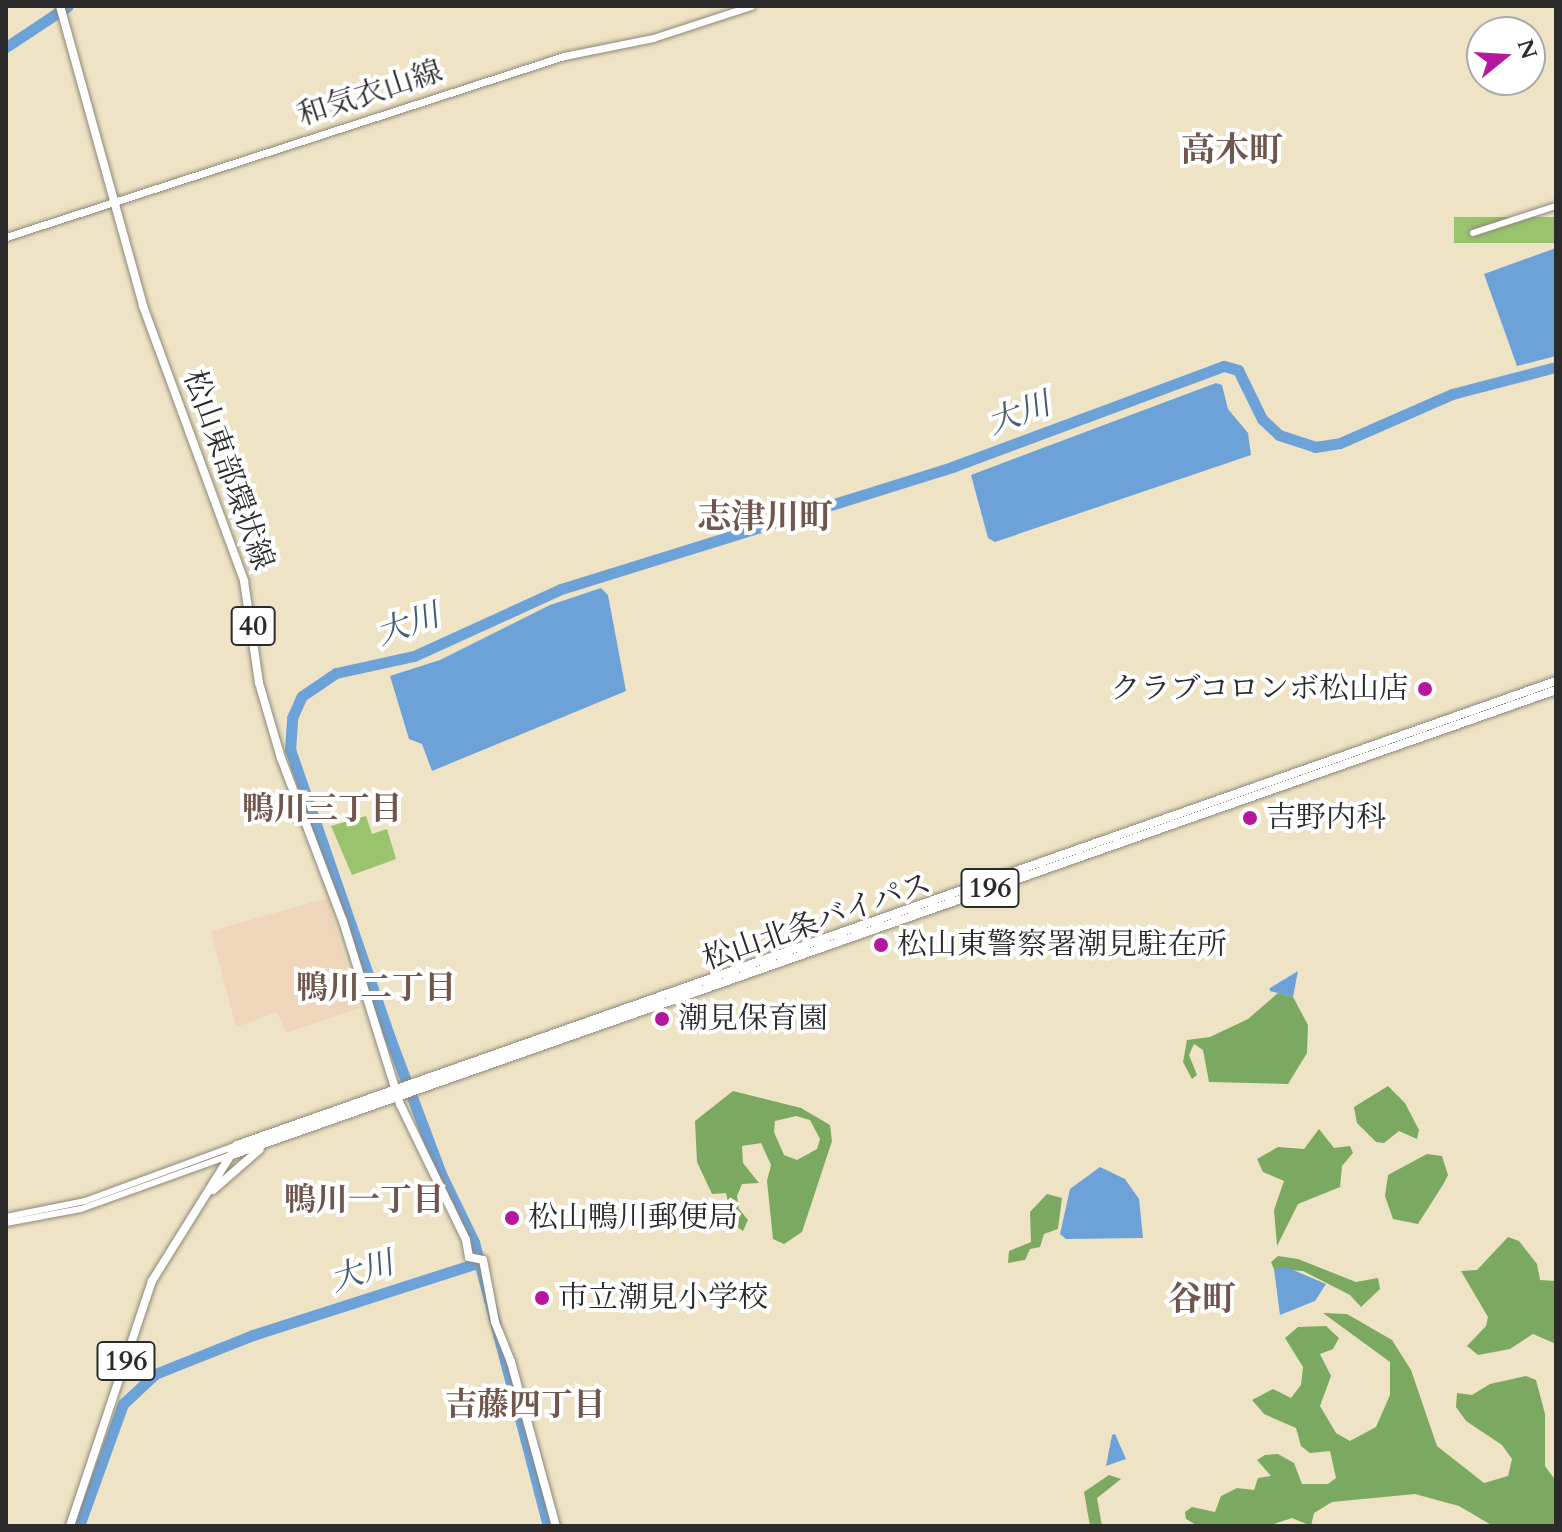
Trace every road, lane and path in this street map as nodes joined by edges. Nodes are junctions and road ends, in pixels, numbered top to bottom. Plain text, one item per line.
1 (60, 6) edge
2 (751, 6) edge
3 (112, 201) junction
4 (1556, 206) edge
5 (1473, 233) dead end
6 (6, 237) edge
7 (1556, 681) edge
8 (1556, 690) edge
9 (394, 1086) junction
10 (397, 1097) junction
11 (267, 1144) junction
12 (237, 1145) junction
13 (231, 1155) junction
14 (198, 1167) junction
15 (214, 1182) junction
16 (199, 1204) junction
17 (6, 1217) edge
18 (6, 1223) edge
19 (70, 1526) edge
20 (556, 1526) edge

1 - 3 main road, 松山東部環状線 / 40
2 - 3 main road, 和気衣山線
3 - 6 main road, 和気衣山線
3 - 9 main road, 松山東部環状線 / 40
4 - 5 street
7 - 9 main road, 松山北条バイパス / 196
8 - 10 main road, 松山北条バイパス / 196
9 - 10 main road, 松山東部環状線 / 40
9 - 12 main road, 松山北条バイパス / 196
10 - 11 main road, 松山北条バイパス / 196
10 - 20 main road, 松山東部環状線 / 40
11 - 13 main road, 松山北条バイパス / 196
11 - 16 main road, 196
12 - 13 main road, 196
12 - 17 street
13 - 14 street
13 - 15 main road, 196
14 - 15 street
14 - 18 street
15 - 16 main road, 196
16 - 19 main road, 196

